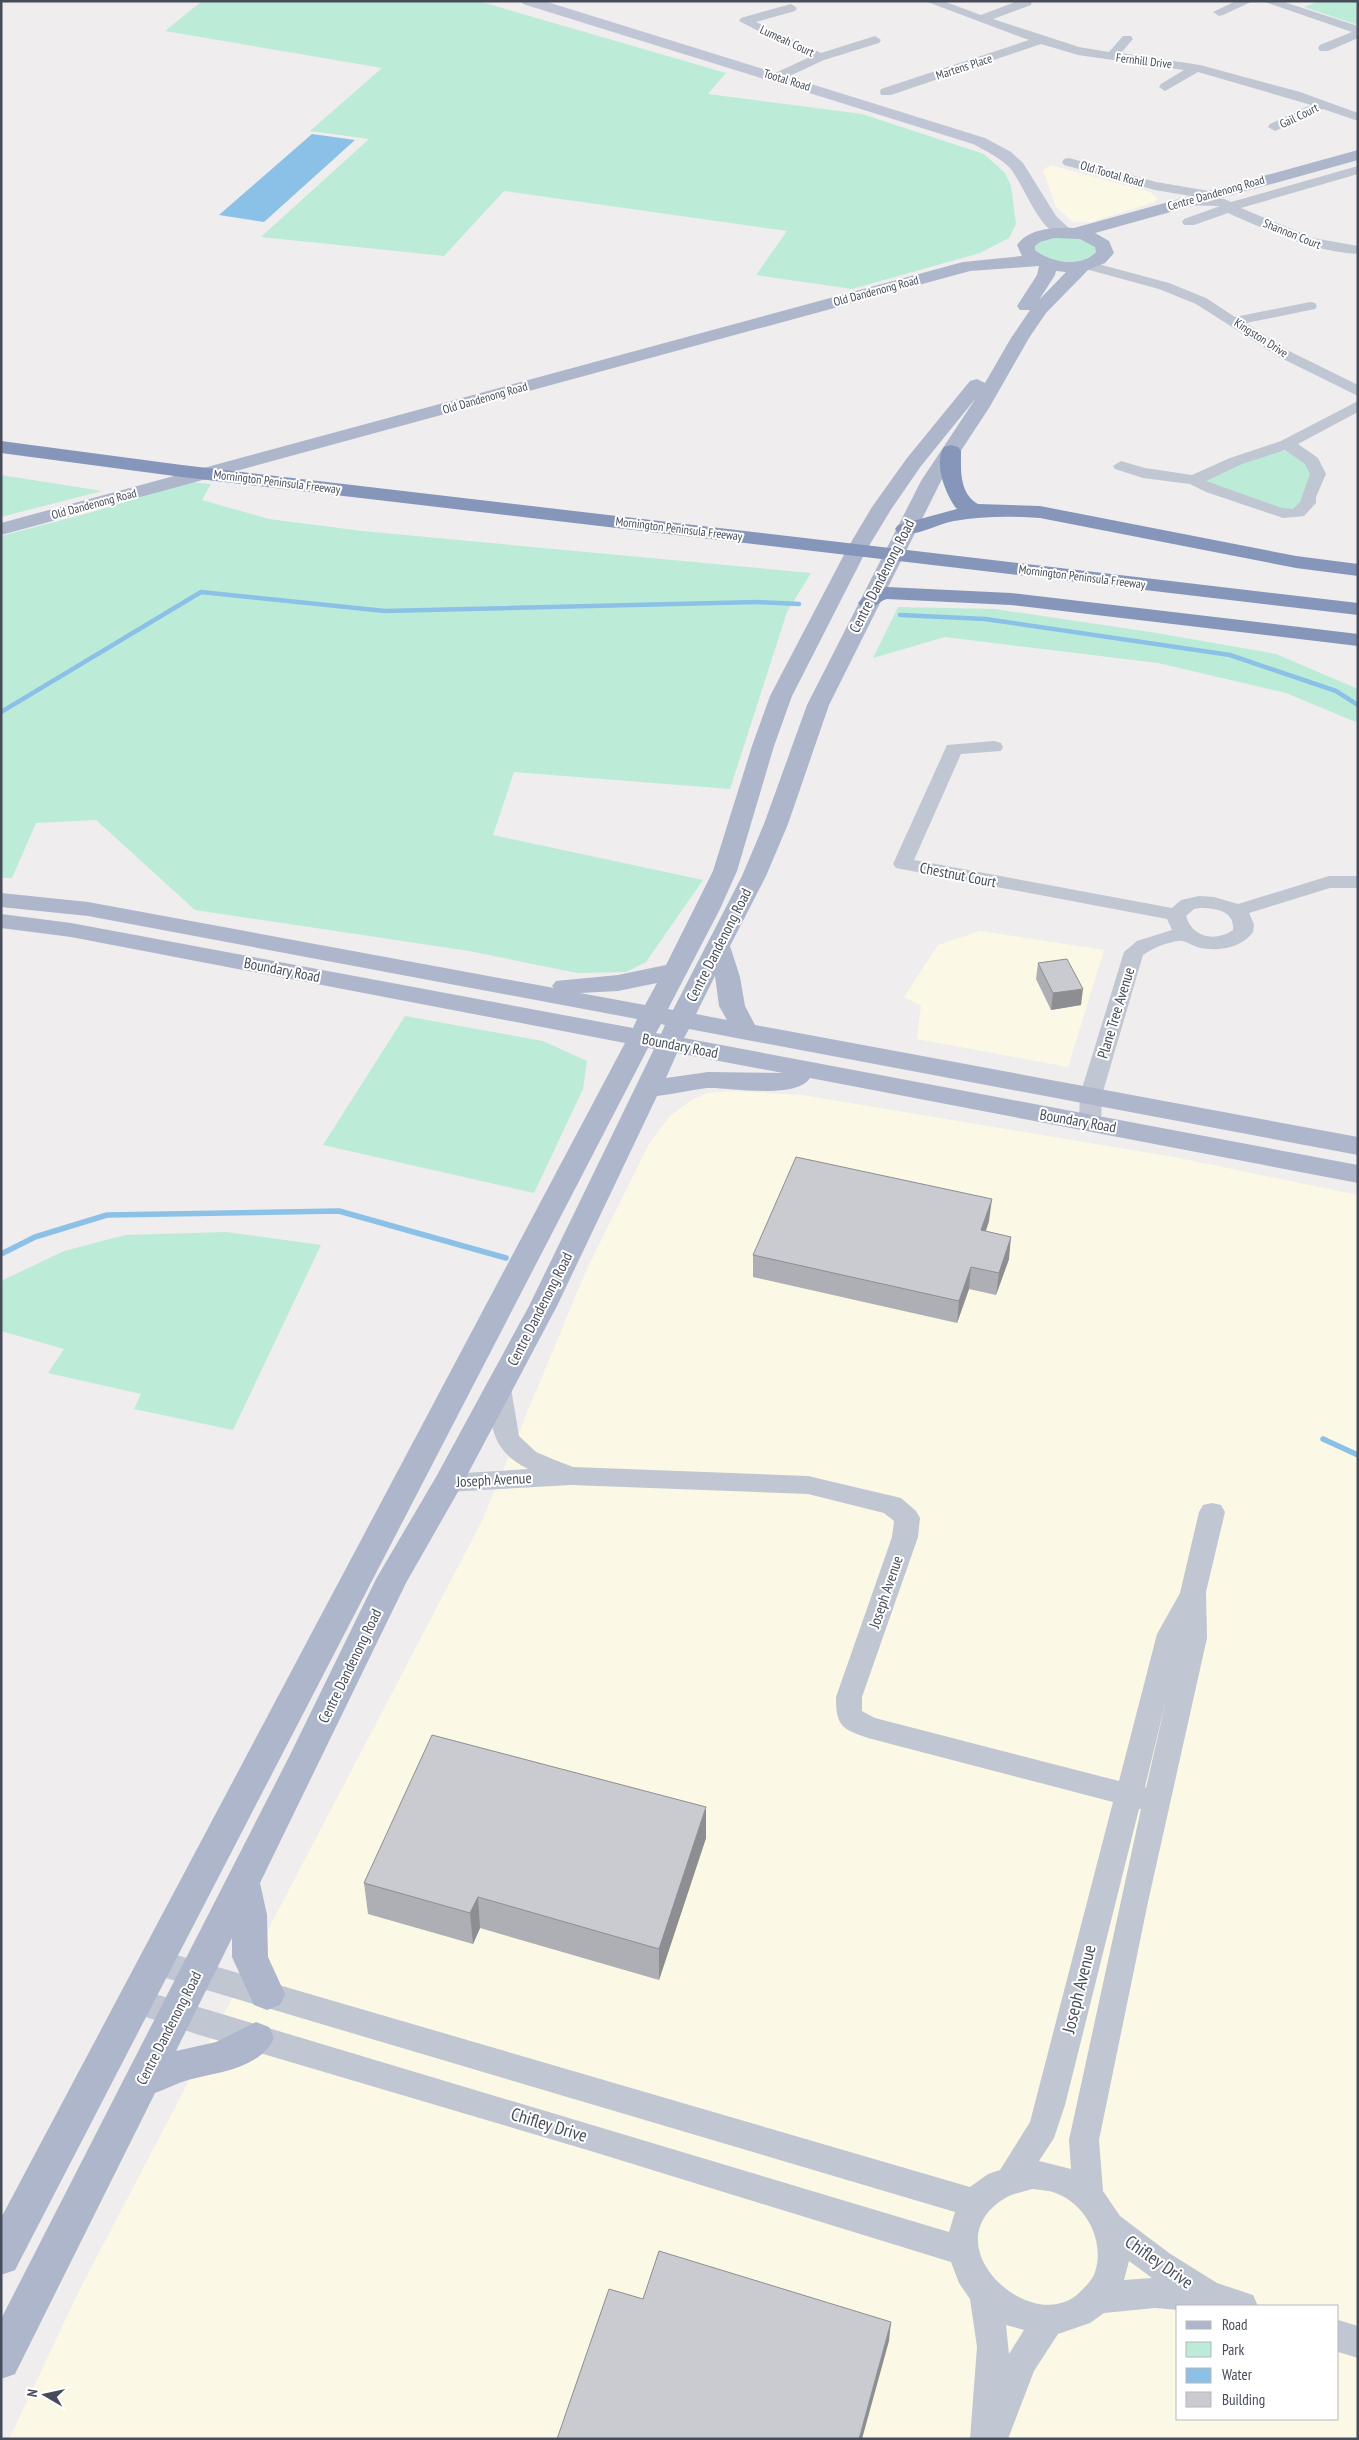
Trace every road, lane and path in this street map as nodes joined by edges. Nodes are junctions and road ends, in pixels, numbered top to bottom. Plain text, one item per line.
1 (528, 1) edge
2 (931, 1) edge
3 (1247, 1) edge
4 (1268, 1) edge
5 (1027, 2) edge
6 (791, 8) dead end
7 (1219, 12) dead end
8 (981, 20) junction
9 (1358, 32) edge
10 (1127, 39) dead end
11 (875, 40) dead end
12 (1041, 40) junction
13 (1324, 48) dead end
14 (820, 56) junction
15 (1110, 56) junction
16 (1196, 68) junction
17 (777, 77) junction
18 (1165, 87) dead end
19 (886, 92) dead end
20 (1323, 104) junction
21 (1358, 117) edge
22 (1275, 127) dead end
23 (1358, 155) edge
24 (1069, 162) dead end
25 (1358, 162) edge
26 (1358, 170) edge
27 (1030, 186) junction
28 (1155, 186) junction
29 (1218, 202) junction
30 (1186, 209) junction
31 (1069, 233) junction
32 (1030, 242) junction
33 (1104, 249) junction
34 (1358, 250) edge
35 (1043, 262) junction
36 (1085, 265) junction
37 (969, 266) junction
38 (1164, 286) junction
39 (1310, 306) dead end
40 (1235, 321) junction
41 (1358, 392) edge
42 (1358, 406) edge
43 (1, 434) edge
44 (1287, 444) junction
45 (1, 447) edge
46 (951, 452) junction
47 (1121, 466) dead end
48 (1194, 480) junction
49 (982, 511) junction
50 (1, 529) edge
51 (906, 529) junction
52 (855, 546) junction
53 (934, 552) junction
54 (1358, 570) edge
55 (883, 574) junction
56 (1358, 592) edge
57 (1011, 599) junction
58 (868, 602) junction
59 (1358, 609) edge
60 (1358, 640) edge
61 (994, 747) dead end
62 (1358, 882) edge
63 (1, 900) edge
64 (1236, 911) junction
65 (1, 921) edge
66 (1179, 924) junction
67 (718, 947) junction
68 (674, 973) junction
69 (701, 980) junction
70 (529, 991) junction
71 (652, 1014) junction
72 (682, 1019) junction
73 (745, 1030) junction
74 (640, 1038) junction
75 (670, 1044) junction
76 (816, 1071) junction
77 (1022, 1082) junction
78 (649, 1089) junction
79 (1091, 1095) junction
80 (1080, 1121) junction
81 (1358, 1146) edge
82 (1358, 1174) edge
83 (499, 1388) junction
84 (571, 1476) junction
85 (448, 1483) junction
86 (1212, 1512) dead end
87 (1193, 1592) junction
88 (1128, 1794) junction
89 (1157, 1802) junction
90 (242, 1882) junction
91 (156, 1962) junction
92 (197, 1973) junction
93 (268, 1994) junction
94 (135, 2001) junction
95 (176, 2014) junction
96 (256, 2038) junction
97 (142, 2081) junction
98 (1012, 2177) junction
99 (1088, 2196) junction
100 (974, 2203) junction
101 (1110, 2227) junction
102 (963, 2251) junction
103 (1, 2257) edge
104 (985, 2294) junction
105 (1209, 2296) junction
106 (1099, 2298) junction
107 (1239, 2305) edge
108 (1049, 2320) junction
109 (1339, 2336) edge
110 (1358, 2342) edge
111 (1, 2360) edge
112 (987, 2439) edge
113 (991, 2439) edge

1 - 17 main road, Tootal Road
2 - 8 street, Fernhill Drive
3 - 7 street
4 - 9 street
5 - 8 street
6 - 14 street, Lumeah Court
8 - 12 street, Fernhill Drive
9 - 13 street
10 - 15 street
11 - 14 street
12 - 15 street, Fernhill Drive
12 - 19 street, Martens Place
14 - 17 street
15 - 16 street, Fernhill Drive
16 - 18 street
16 - 20 street, Fernhill Drive
17 - 27 main road, Tootal Road
20 - 21 street, Fernhill Drive
20 - 22 street, Gail Court
23 - 29 main road, Centre Dandenong Road
24 - 28 street, Old Tootal Road
25 - 29 main road, Centre Dandenong Road
26 - 29 street, Centre Dandenong Road
27 - 31 main road, Tootal Road
27 - 32 main road, Tootal Road
28 - 29 street, Old Tootal Road
28 - 30 street, Old Tootal Road
29 - 30 main road, Centre Dandenong Road
29 - 34 street, Shannon Court
30 - 31 main road, Centre Dandenong Road
30 - 33 main road, Centre Dandenong Road
31 - 32 main road, Centre Dandenong Road
31 - 33 main road
32 - 35 main road
32 - 37 main road, Old Dandenong Road
33 - 36 main road, Centre Dandenong Road
33 - 38 street, Kingston Drive
35 - 36 main road, Old Dandenong Road
35 - 37 main road, Old Dandenong Road
35 - 52 main road, Centre Dandenong Road
36 - 38 street, Kingston Drive
36 - 46 main road, Centre Dandenong Road
37 - 50 main road, Old Dandenong Road
38 - 40 street, Kingston Drive
39 - 40 street
40 - 41 street, Kingston Drive
42 - 44 street
43 - 52 highway, Mornington Peninsula Freeway
44 - 48 street
44 - 48 street
45 - 52 highway, Mornington Peninsula Freeway
46 - 49 highway
46 - 51 main road, Centre Dandenong Road
47 - 48 street
49 - 51 highway
49 - 54 highway
51 - 52 main road
51 - 55 main road, Centre Dandenong Road
52 - 53 highway, Mornington Peninsula Freeway
52 - 55 main road
52 - 68 main road, Centre Dandenong Road
53 - 56 highway, Mornington Peninsula Freeway
53 - 59 highway, Mornington Peninsula Freeway
55 - 57 highway
55 - 58 main road, Centre Dandenong Road
57 - 58 highway
57 - 60 highway
58 - 67 main road, Centre Dandenong Road
61 - 66 street, Chestnut Court
62 - 64 street
63 - 70 main road, Boundary Road
64 - 66 street
64 - 66 street
65 - 74 main road, Boundary Road
66 - 79 street, Plane Tree Avenue
67 - 69 main road, Centre Dandenong Road
67 - 73 main road
68 - 69 main road
68 - 70 main road
68 - 71 main road, Centre Dandenong Road
69 - 72 main road, Centre Dandenong Road
70 - 71 main road, Boundary Road
71 - 72 main road, Boundary Road
71 - 74 main road, Centre Dandenong Road
72 - 73 main road, Boundary Road
72 - 75 main road, Centre Dandenong Road
73 - 77 main road, Boundary Road
74 - 75 main road, Boundary Road
74 - 91 main road, Centre Dandenong Road
75 - 76 main road, Boundary Road
75 - 78 main road, Centre Dandenong Road
76 - 78 main road
76 - 80 main road, Boundary Road
77 - 79 main road, Boundary Road
77 - 80 main road
78 - 83 main road, Centre Dandenong Road
79 - 80 street
79 - 81 main road, Boundary Road
80 - 82 main road, Boundary Road
83 - 84 street, Joseph Avenue
83 - 85 main road, Centre Dandenong Road
84 - 85 street, Joseph Avenue
84 - 88 street, Joseph Avenue
85 - 90 main road, Centre Dandenong Road
86 - 87 street, Joseph Avenue
87 - 88 street, Joseph Avenue
87 - 89 street, Joseph Avenue
88 - 89 street, Joseph Avenue
88 - 98 street, Joseph Avenue
89 - 99 street, Joseph Avenue
90 - 92 main road, Centre Dandenong Road
90 - 93 main road
91 - 92 street
91 - 94 main road, Centre Dandenong Road
92 - 93 street
92 - 95 main road, Centre Dandenong Road
93 - 100 street
94 - 95 street, Chifley Drive
94 - 103 main road, Centre Dandenong Road
95 - 96 street, Chifley Drive
95 - 97 main road, Centre Dandenong Road
96 - 97 main road
96 - 102 street, Chifley Drive
97 - 111 main road, Centre Dandenong Road
98 - 99 street
98 - 100 street
99 - 101 street
100 - 102 street
101 - 105 street, Chifley Drive
101 - 106 street
102 - 104 street
104 - 108 street
104 - 112 street
105 - 106 street, Chifley Drive
105 - 107 street, Chifley Drive
106 - 108 street
108 - 113 street
109 - 110 street

